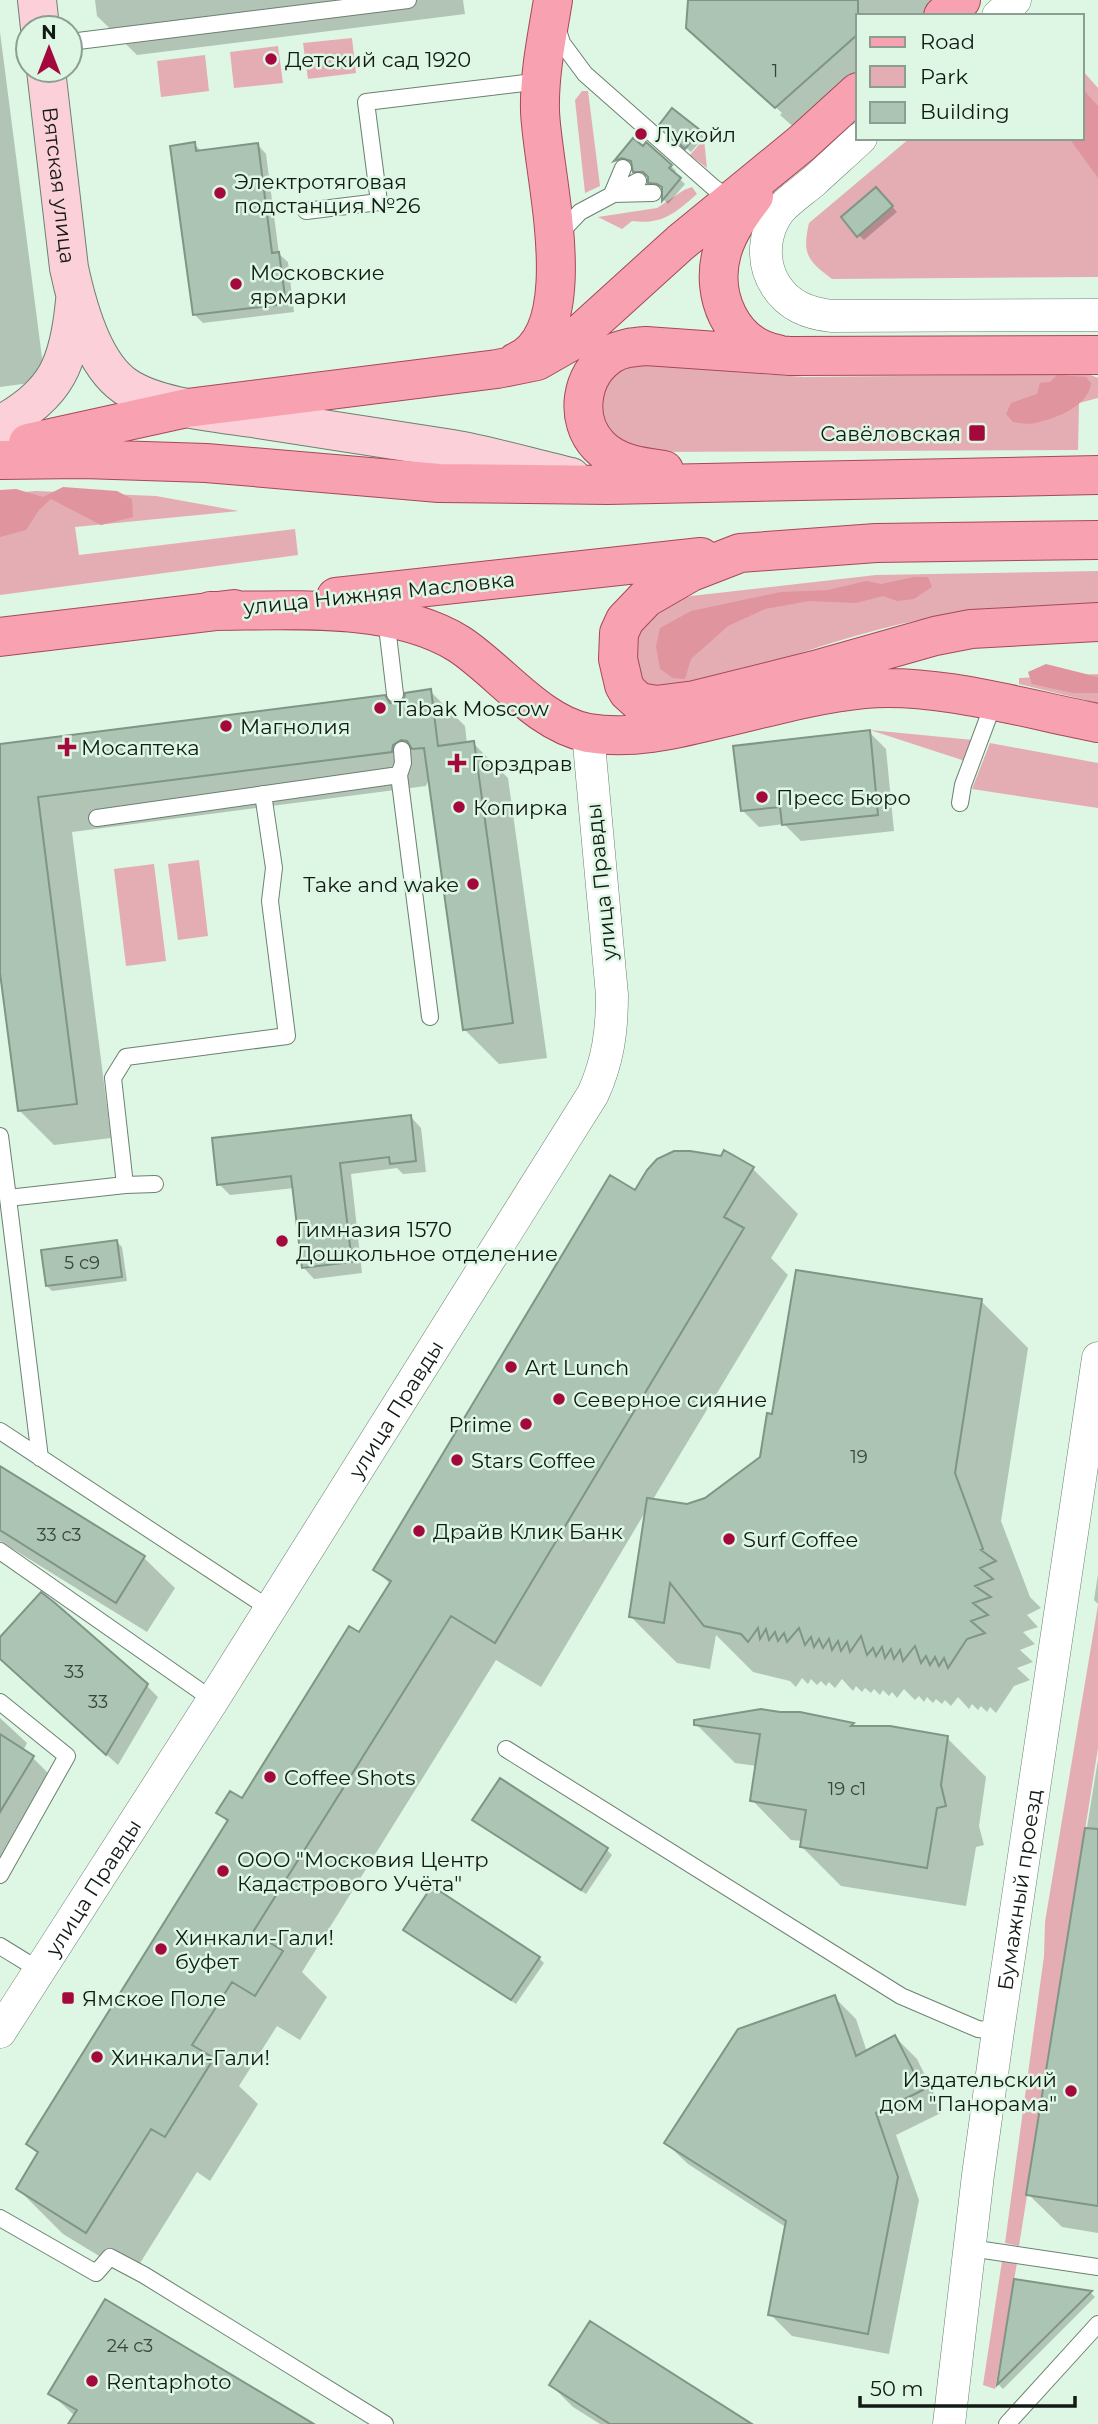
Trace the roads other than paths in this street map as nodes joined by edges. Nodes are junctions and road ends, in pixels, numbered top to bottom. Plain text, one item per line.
1 (408, 0) edge
2 (554, 0) edge
3 (961, 0) edge
4 (1015, 0) edge
5 (945, 14) edge
6 (1000, 14) edge
7 (84, 40) edge
8 (541, 81) junction
9 (48, 84) edge
10 (856, 94) edge
11 (859, 140) edge
12 (802, 143) junction
13 (623, 168) dead end
14 (638, 181) dead end
15 (653, 193) dead end
16 (612, 194) junction
17 (733, 201) junction
18 (306, 211) dead end
19 (555, 238) junction
20 (76, 299) junction
21 (1098, 315) edge
22 (1098, 355) edge
23 (790, 356) junction
24 (497, 369) junction
25 (187, 408) junction
26 (0, 425) edge
27 (0, 449) edge
28 (0, 460) edge
29 (1098, 475) edge
30 (756, 482) junction
31 (608, 485) junction
32 (1098, 540) edge
33 (758, 551) junction
34 (211, 611) junction
35 (386, 618) junction
36 (1098, 622) edge
37 (0, 637) edge
38 (1098, 644) edge
39 (395, 694) dead end
40 (994, 702) junction
41 (784, 704) junction
42 (1098, 723) edge
43 (588, 733) junction
44 (402, 751) dead end
45 (399, 775) junction
46 (263, 794) junction
47 (960, 803) dead end
48 (97, 818) dead end
49 (430, 1017) dead end
50 (0, 1136) edge
51 (155, 1184) dead end
52 (125, 1185) junction
53 (8, 1198) junction
54 (1098, 1358) edge
55 (0, 1431) edge
56 (40, 1458) junction
57 (0, 1551) edge
58 (270, 1609) junction
59 (213, 1700) junction
60 (0, 1702) edge
61 (506, 1749) dead end
62 (0, 1875) edge
63 (0, 1946) edge
64 (39, 1970) junction
65 (998, 2031) junction
66 (0, 2032) edge
67 (0, 2218) edge
68 (970, 2248) junction
69 (1098, 2267) edge
70 (1098, 2324) edge
71 (385, 2424) edge
72 (949, 2424) edge
73 (1007, 2424) edge

1 - 7 lane
2 - 8 main road
2 - 17 lane
3 - 5 main road
4 - 6 street
8 - 18 lane
8 - 19 main road
9 - 20 street, Вятская улица
10 - 12 main road
11 - 21 street
12 - 17 main road
12 - 23 main road
13 - 16 lane
14 - 16 lane
15 - 16 lane
16 - 19 lane
17 - 24 main road
19 - 24 main road
20 - 25 street, Вятская улица
20 - 26 street, Вятская улица
22 - 23 main road
23 - 30 main road
24 - 25 main road
25 - 27 main road
25 - 31 street, Вятская улица
28 - 31 main road
29 - 30 main road
30 - 31 main road
32 - 33 main road
33 - 34 main road, улица Нижняя Масловка
33 - 36 main road
34 - 35 main road
34 - 37 main road, улица Нижняя Масловка
35 - 39 lane
35 - 43 main road
38 - 41 main road
40 - 41 main road
40 - 42 main road
40 - 47 lane
41 - 43 main road
43 - 58 street, улица Правды
44 - 45 lane
45 - 46 lane
45 - 49 lane
46 - 48 lane
46 - 52 lane
50 - 53 lane
51 - 52 lane
52 - 53 lane
53 - 56 lane
54 - 65 street, Бумажный проезд
55 - 56 lane
56 - 58 lane
57 - 59 lane
58 - 59 street, улица Правды
59 - 64 street, улица Правды
60 - 62 lane
61 - 65 lane
63 - 64 lane
64 - 66 street, улица Правды
65 - 68 street, Бумажный проезд
67 - 71 lane
68 - 69 lane
68 - 72 street, Бумажный проезд
70 - 73 lane

